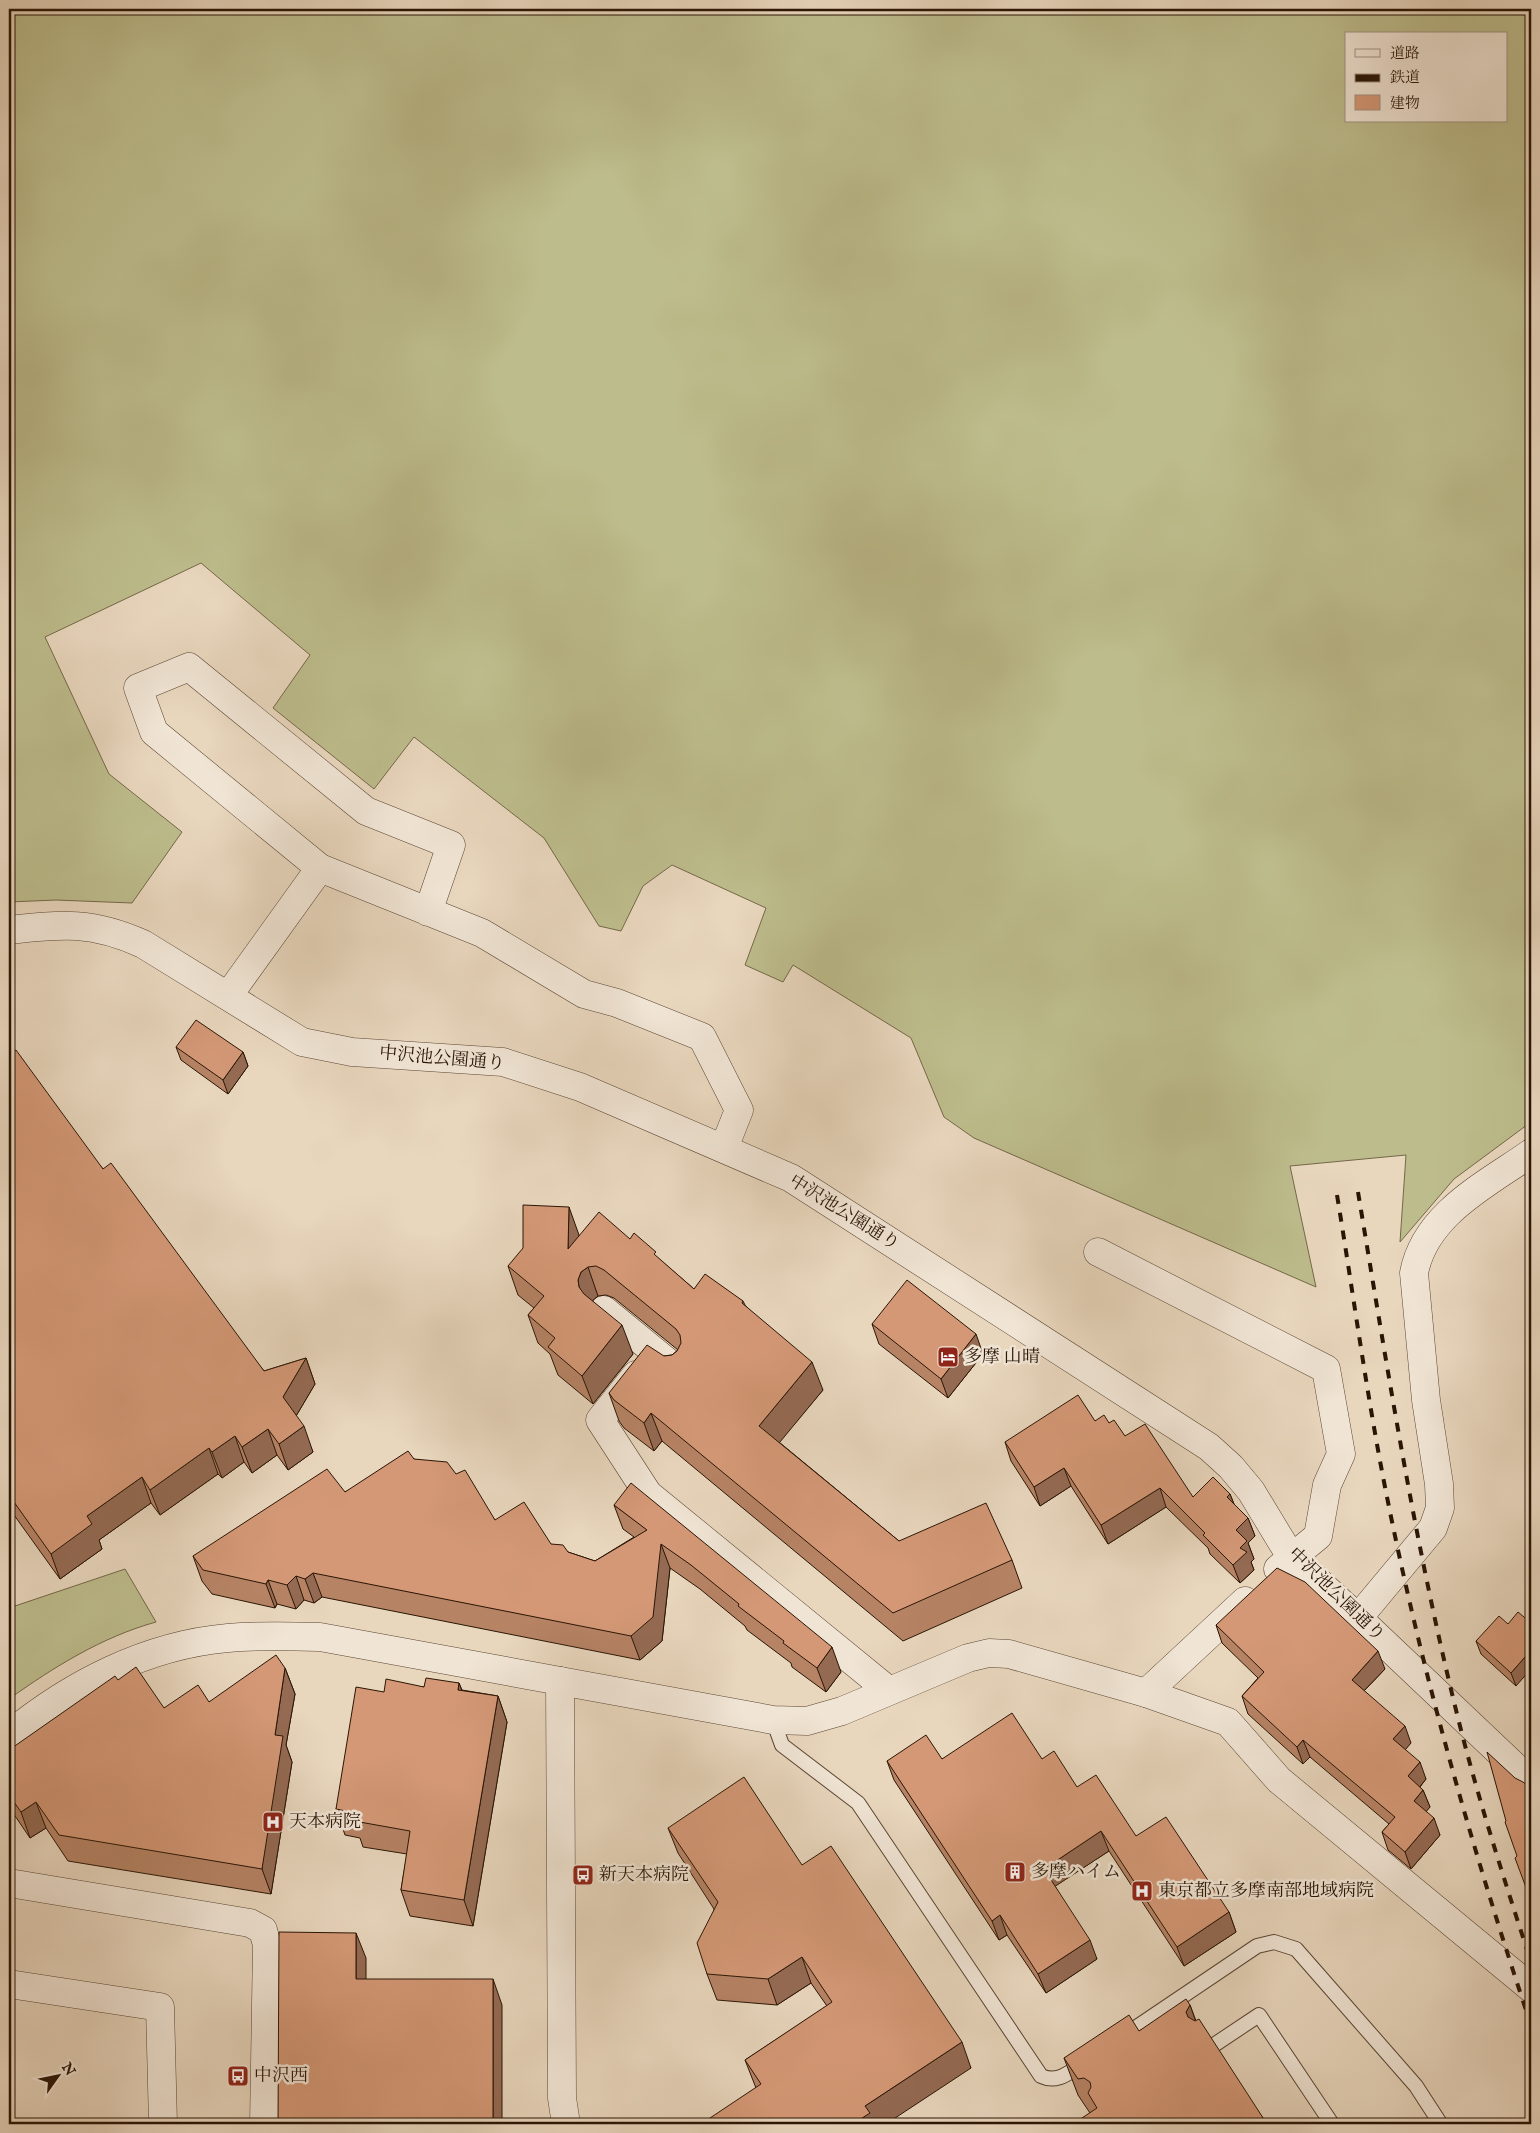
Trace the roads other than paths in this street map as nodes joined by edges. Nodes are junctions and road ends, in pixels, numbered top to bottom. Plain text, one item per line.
1 (320, 868) junction
2 (428, 912) junction
3 (9, 930) edge
4 (228, 996) junction
5 (724, 1148) junction
6 (1531, 1153) edge
7 (1098, 1252) dead end
8 (604, 1310) edge
9 (655, 1352) junction
10 (676, 1369) edge
11 (1291, 1557) junction
12 (1358, 1618) junction
13 (560, 1681) junction
14 (888, 1690) junction
15 (1146, 1693) junction
16 (773, 1720) junction
17 (9, 1735) edge
18 (1531, 1782) edge
19 (9, 1883) edge
20 (9, 1984) edge
21 (1531, 1988) edge
22 (1108, 2046) edge
23 (1208, 2049) edge
24 (1092, 2057) edge
25 (163, 2124) edge
26 (264, 2124) edge
27 (566, 2124) edge
28 (1332, 2124) edge
29 (1440, 2124) edge

1 - 2 street
1 - 2 street
1 - 4 street
2 - 5 street
3 - 4 street, 中沢池公園通り
4 - 5 street, 中沢池公園通り
5 - 11 street, 中沢池公園通り
6 - 12 street
7 - 11 street
8 - 9 street
9 - 10 street
9 - 14 street
11 - 12 street, 中沢池公園通り
11 - 15 street
12 - 18 street, 中沢池公園通り
13 - 16 street
13 - 17 street
13 - 27 street
14 - 15 street
14 - 16 street
15 - 21 street
16 - 24 lane
19 - 26 street
20 - 25 street
22 - 29 lane
23 - 28 lane

